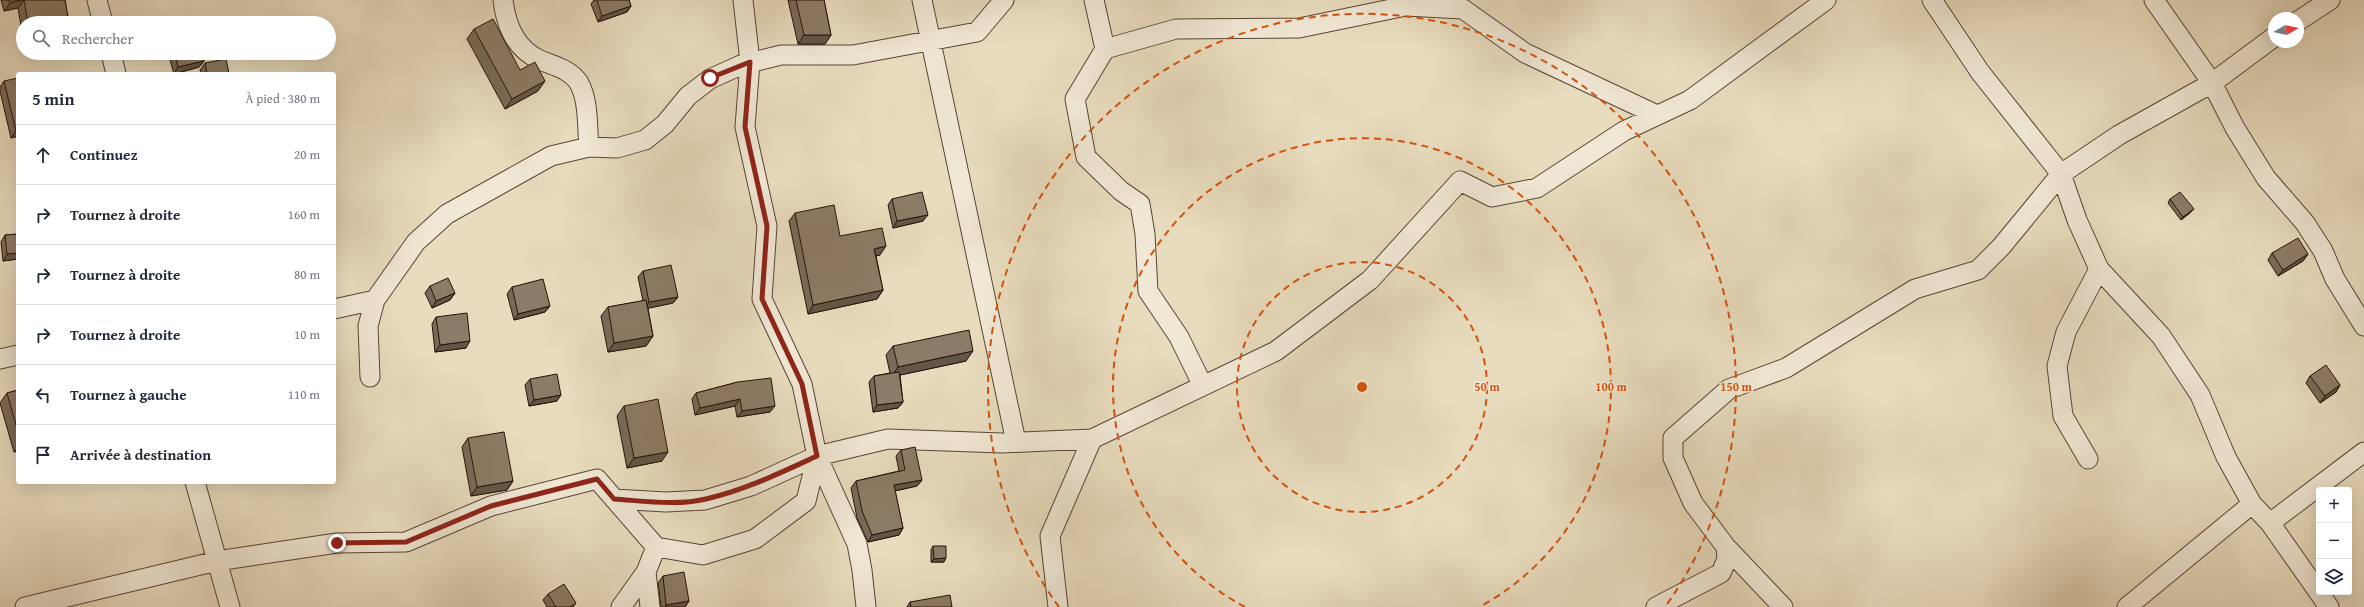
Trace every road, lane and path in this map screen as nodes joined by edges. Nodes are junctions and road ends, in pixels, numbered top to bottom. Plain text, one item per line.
1 (97, 0) edge
2 (503, 0) edge
3 (743, 0) edge
4 (922, 0) edge
5 (1004, 0) edge
6 (1094, 0) edge
7 (1826, 0) edge
8 (1932, 0) edge
9 (2154, 0) edge
10 (2330, 0) edge
11 (101, 16) edge
12 (2304, 17) edge
13 (932, 40) junction
14 (2268, 41) edge
15 (1105, 49) junction
16 (112, 60) edge
17 (750, 62) junction
18 (115, 72) edge
19 (2212, 83) junction
20 (1657, 115) junction
21 (589, 147) junction
22 (2061, 174) junction
23 (2099, 269) junction
24 (375, 300) junction
25 (336, 309) edge
26 (2364, 326) edge
27 (16, 355) edge
28 (0, 359) edge
29 (370, 377) dead end
30 (1203, 386) junction
31 (1092, 439) junction
32 (1016, 442) junction
33 (2364, 452) edge
34 (817, 456) junction
35 (2088, 459) dead end
36 (196, 484) edge
37 (614, 499) junction
38 (2252, 504) junction
39 (2270, 523) junction
40 (656, 547) junction
41 (1726, 548) junction
42 (217, 561) junction
43 (646, 572) junction
44 (2330, 606) edge
45 (25, 607) edge
46 (230, 607) edge
47 (621, 607) edge
48 (650, 607) edge
49 (866, 607) edge
50 (1058, 607) edge
51 (1656, 607) edge
52 (1783, 607) edge
53 (2127, 607) edge

1 - 11 street
2 - 21 street
3 - 17 street
4 - 13 street
5 - 13 street
6 - 15 street
7 - 20 street
8 - 22 street
9 - 19 street
10 - 12 street
13 - 17 street
13 - 32 street
14 - 19 street
15 - 20 street
15 - 30 street
16 - 18 street
17 - 21 street
17 - 34 street
19 - 22 street
19 - 26 street
20 - 30 street
21 - 24 street
22 - 23 street
22 - 41 street
23 - 35 street
23 - 38 street
24 - 25 street
24 - 29 street
27 - 28 street
30 - 31 street
31 - 32 street
31 - 50 street
32 - 34 street
33 - 39 street
34 - 37 street
34 - 40 street
34 - 49 street
36 - 42 street
37 - 40 street
37 - 42 street
38 - 39 street
38 - 53 street
39 - 44 street
40 - 43 street
41 - 51 street
41 - 52 street
42 - 45 street
42 - 46 street
43 - 47 street
43 - 48 street

